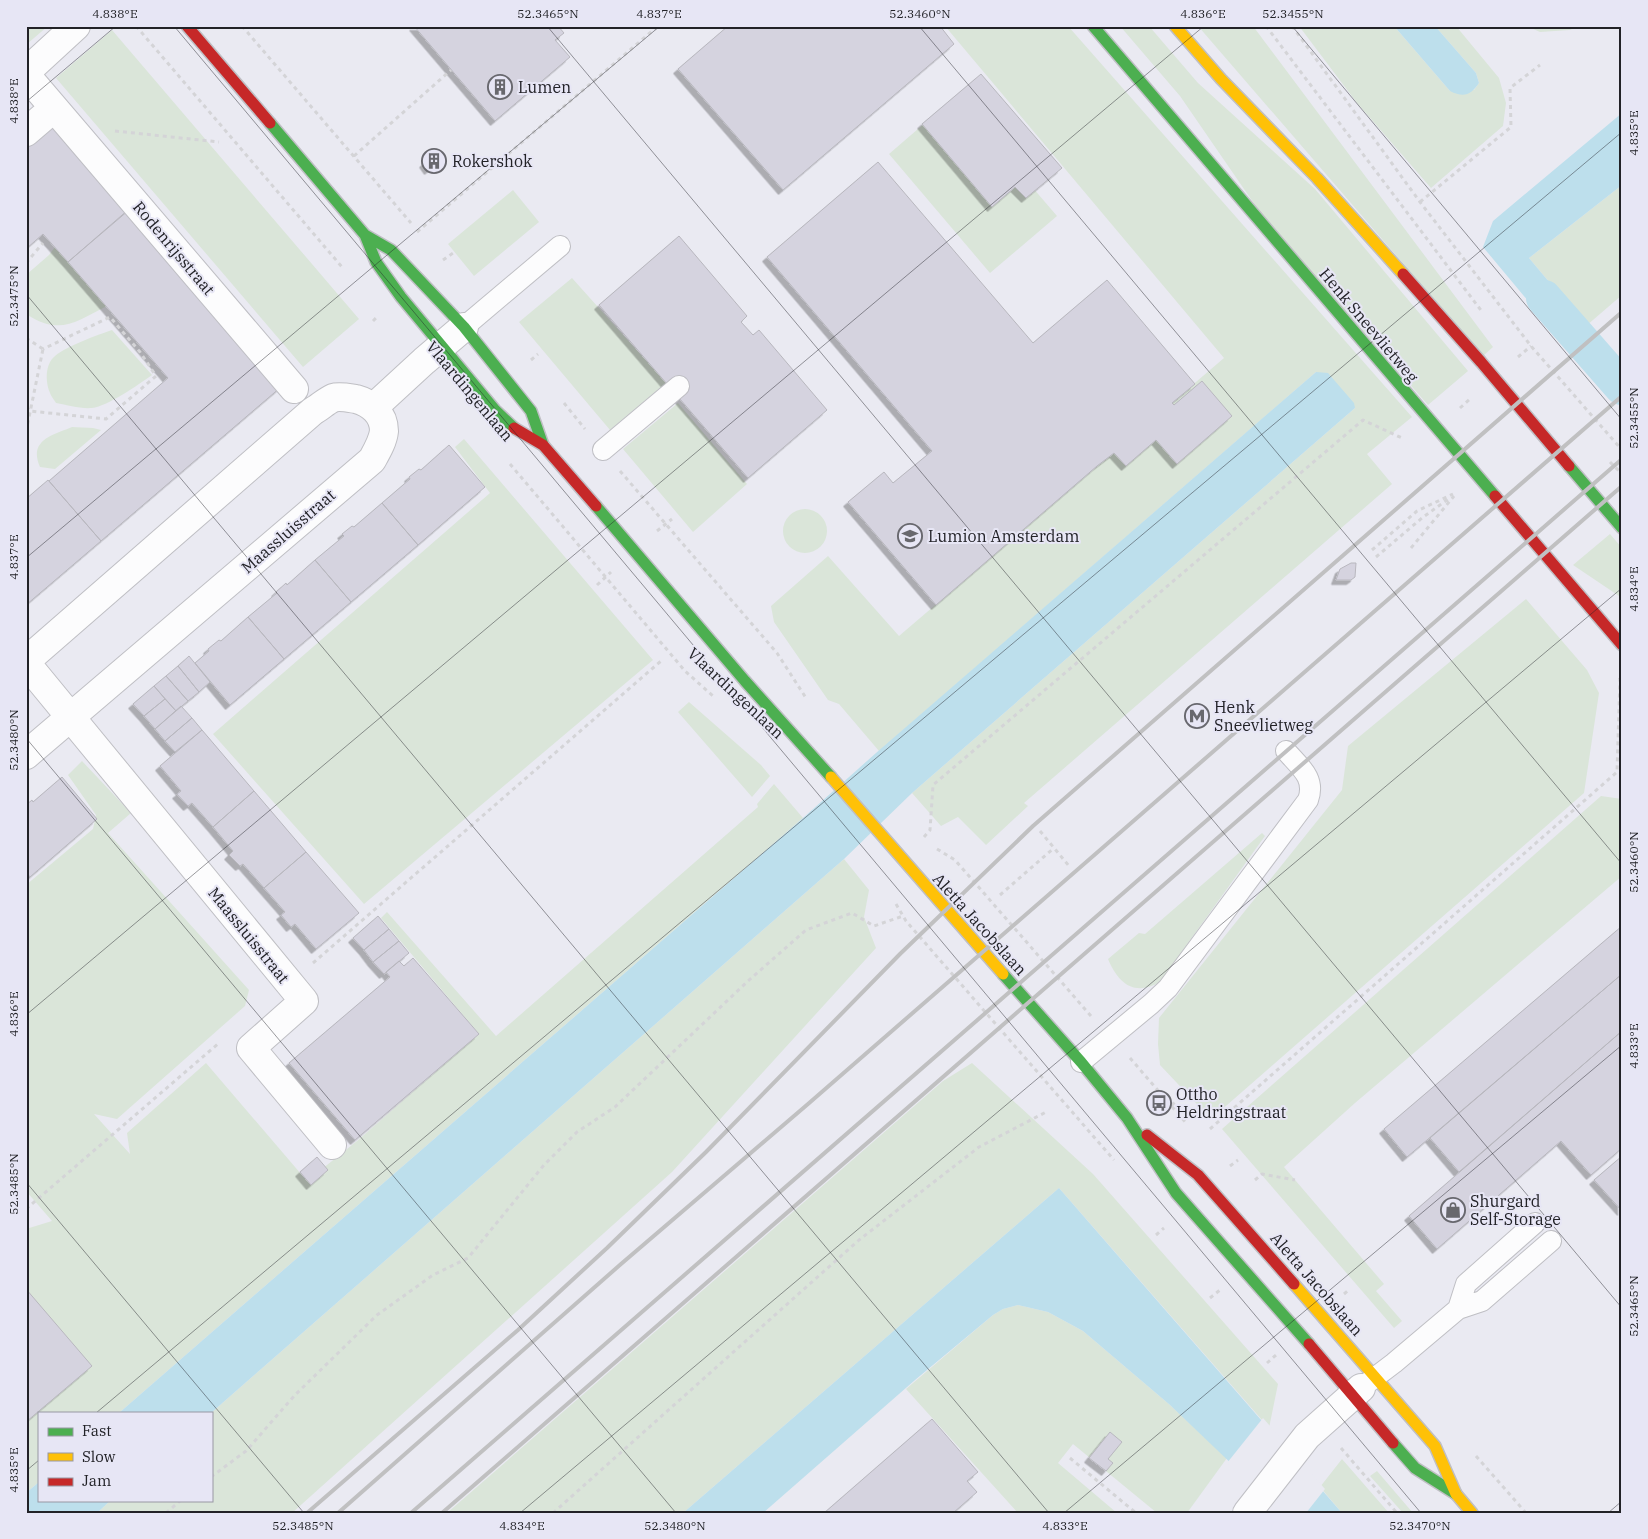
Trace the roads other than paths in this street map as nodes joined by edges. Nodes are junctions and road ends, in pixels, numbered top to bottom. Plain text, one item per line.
1 (76, 26) edge
2 (186, 26) edge
3 (1092, 26) edge
4 (1175, 26) edge
5 (26, 73) edge
6 (62, 116) junction
7 (26, 132) edge
8 (365, 235) junction
9 (560, 246) dead end
10 (464, 327) junction
11 (441, 346) junction
12 (679, 386) dead end
13 (294, 389) dead end
14 (374, 407) junction
15 (543, 445) junction
16 (603, 450) dead end
17 (1622, 528) edge
18 (1622, 645) edge
19 (26, 662) edge
20 (70, 718) junction
21 (1286, 751) dead end
22 (809, 752) joint
23 (26, 755) edge
24 (1081, 1062) junction
25 (1127, 1118) junction
26 (332, 1145) dead end
27 (1535, 1223) dead end
28 (1551, 1241) dead end
29 (1458, 1309) junction
30 (1364, 1387) junction
31 (1456, 1494) junction
32 (1248, 1512) edge
33 (1472, 1513) edge

1 - 5 street, Rodenrijsstraat
2 - 8 street, Vlaardingenlaan
3 - 18 street, Henk Sneevlietweg
4 - 17 street
5 - 6 street, Rodenrijsstraat
6 - 7 street
6 - 13 street, Rodenrijsstraat
8 - 10 street, Vlaardingenlaan
8 - 11 street, Vlaardingenlaan
9 - 10 lane
10 - 11 street
10 - 15 street, Vlaardingenlaan
11 - 14 street
11 - 15 street, Vlaardingenlaan
12 - 16 lane
14 - 19 street, Maassluisstraat
14 - 20 street, Maassluisstraat
15 - 22 street, Vlaardingenlaan
19 - 20 street, Maassluisstraat
20 - 23 street, Maassluisstraat
20 - 26 street, Maassluisstraat
21 - 24 lane
22 - 24 street, Aletta Jacobslaan
24 - 25 street, Aletta Jacobslaan
25 - 30 street, Aletta Jacobslaan
25 - 30 street, Aletta Jacobslaan
27 - 29 lane
28 - 29 lane
29 - 30 lane
30 - 31 street, Aletta Jacobslaan
30 - 31 street, Aletta Jacobslaan
30 - 32 street
31 - 33 street, Aletta Jacobslaan

